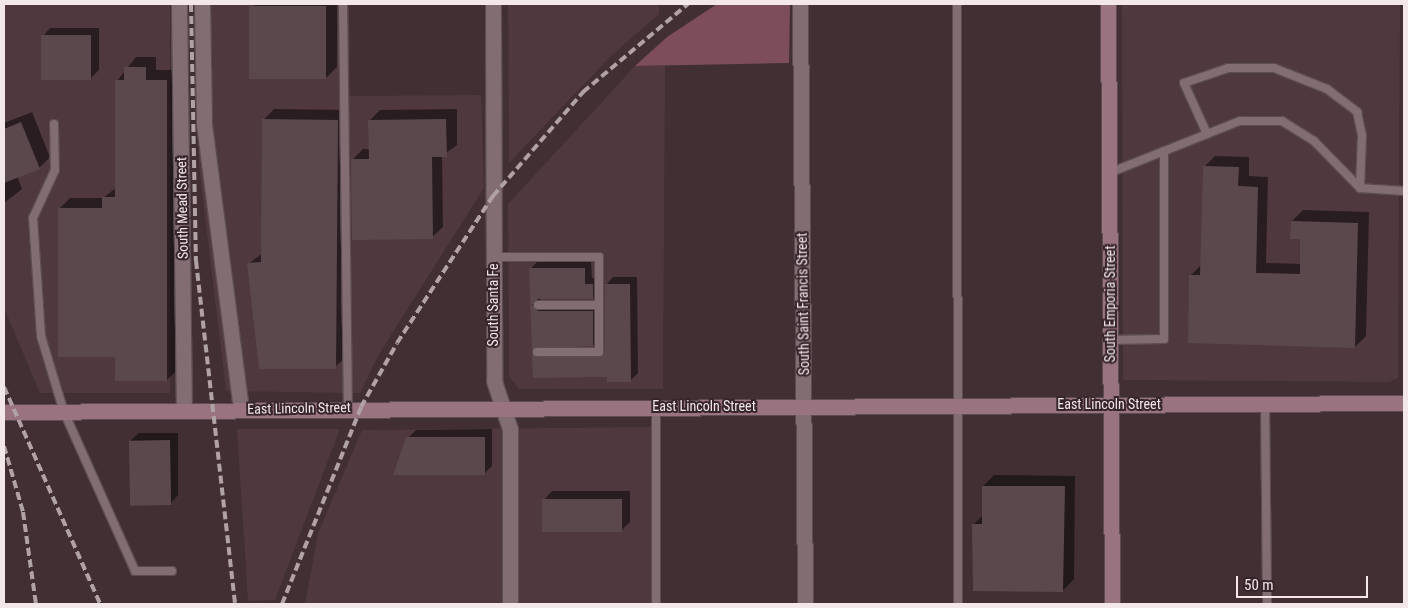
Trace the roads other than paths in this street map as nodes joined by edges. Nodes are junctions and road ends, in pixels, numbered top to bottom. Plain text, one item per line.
1 (179, 4) edge
2 (202, 4) edge
3 (343, 4) edge
4 (493, 4) edge
5 (800, 4) edge
6 (957, 4) edge
7 (1108, 4) edge
8 (54, 124) dead end
9 (1208, 134) junction
10 (1164, 152) junction
11 (1109, 174) junction
12 (1360, 188) junction
13 (1404, 191) edge
14 (493, 257) junction
15 (538, 305) dead end
16 (599, 305) junction
17 (1111, 340) junction
18 (537, 352) dead end
19 (1265, 403) junction
20 (1404, 403) edge
21 (1111, 404) junction
22 (804, 405) junction
23 (957, 405) junction
24 (656, 407) junction
25 (241, 408) junction
26 (348, 408) junction
27 (503, 408) junction
28 (184, 411) junction
29 (4, 412) edge
30 (64, 412) junction
31 (172, 571) dead end
32 (510, 604) edge
33 (656, 604) edge
34 (805, 604) edge
35 (958, 604) edge
36 (1112, 604) edge
37 (1267, 604) edge

1 - 28 street, South Mead Street
2 - 25 street, South Mead Street
3 - 26 lane
4 - 14 street, South Santa Fe
5 - 22 street, South Saint Francis Street
6 - 23 lane
7 - 11 street, South Emporia Street
8 - 30 lane
9 - 10 lane
9 - 12 lane
9 - 12 lane
10 - 11 lane
10 - 17 lane
11 - 17 street, South Emporia Street
12 - 13 lane
14 - 16 lane
14 - 27 street, South Santa Fe
15 - 16 lane
16 - 18 lane
17 - 21 street, South Emporia Street
19 - 20 street, East Lincoln Street
19 - 21 street, East Lincoln Street
19 - 37 lane
21 - 23 street, East Lincoln Street
21 - 36 street, South Emporia Street
22 - 23 street, East Lincoln Street
22 - 24 street, East Lincoln Street
22 - 34 street, South Saint Francis Street
23 - 35 lane
24 - 27 street, East Lincoln Street
24 - 33 lane
25 - 26 street, East Lincoln Street
25 - 28 street, East Lincoln Street
26 - 27 street, East Lincoln Street
27 - 32 street, South Santa Fe
28 - 30 street, East Lincoln Street
29 - 30 street, East Lincoln Street
30 - 31 lane

